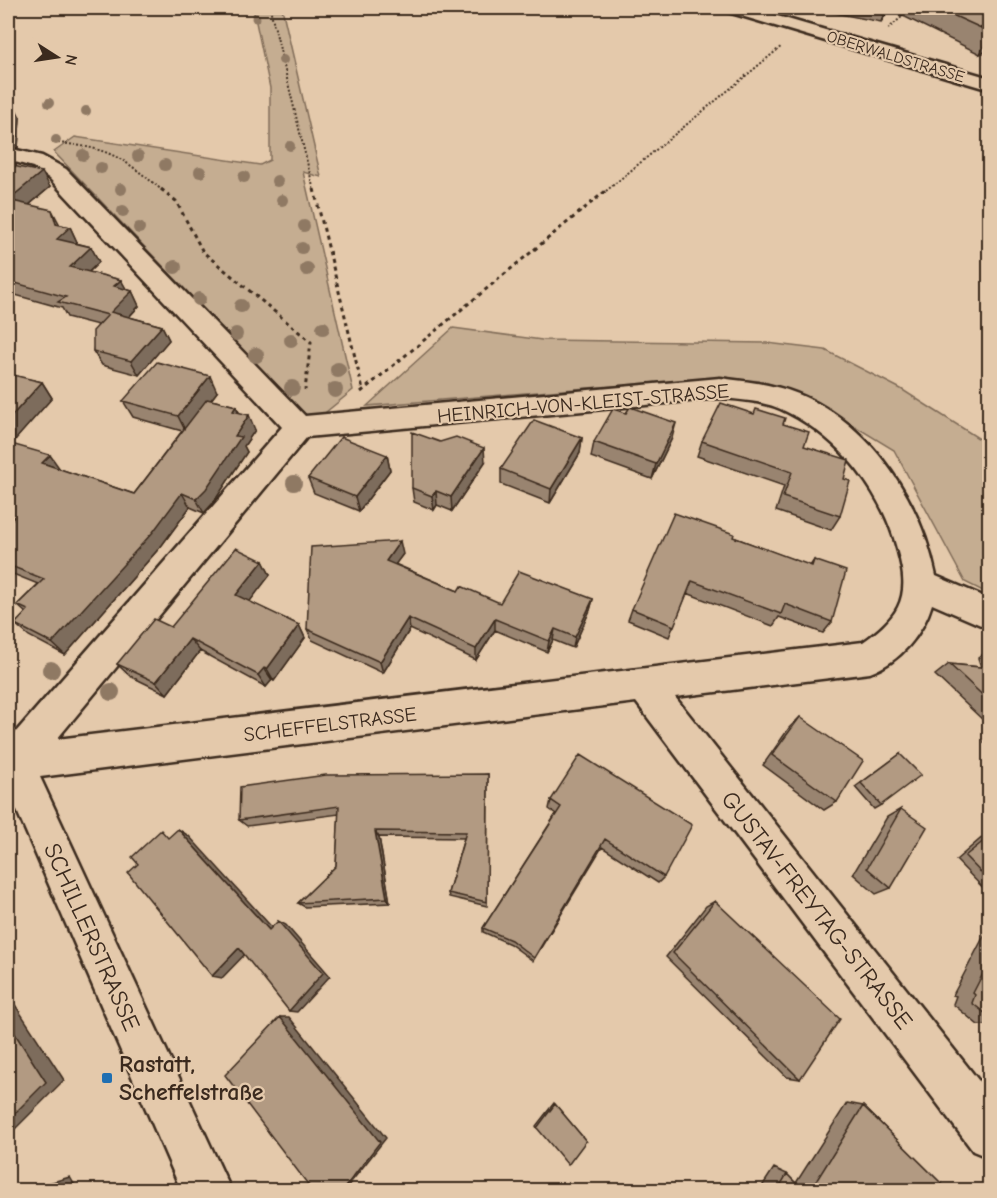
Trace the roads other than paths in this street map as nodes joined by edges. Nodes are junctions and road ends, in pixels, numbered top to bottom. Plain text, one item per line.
1 (734, 8) edge
2 (990, 84) edge
3 (8, 154) edge
4 (310, 426) junction
5 (921, 584) junction
6 (990, 615) edge
7 (645, 686) junction
8 (10, 758) edge
9 (990, 1134) edge
10 (206, 1191) edge

1 - 2 street, OBERWALDSTRASSE
3 - 4 street
4 - 5 street, HEINRICH-VON-KLEIST-STRASSE
4 - 8 street
5 - 6 street
5 - 7 street, HEINRICH-VON-KLEIST-STRASSE
7 - 8 street, SCHEFFELSTRASSE
7 - 9 street, GUSTAV-FREYTAG-STRASSE
8 - 10 street, SCHILLERSTRASSE

